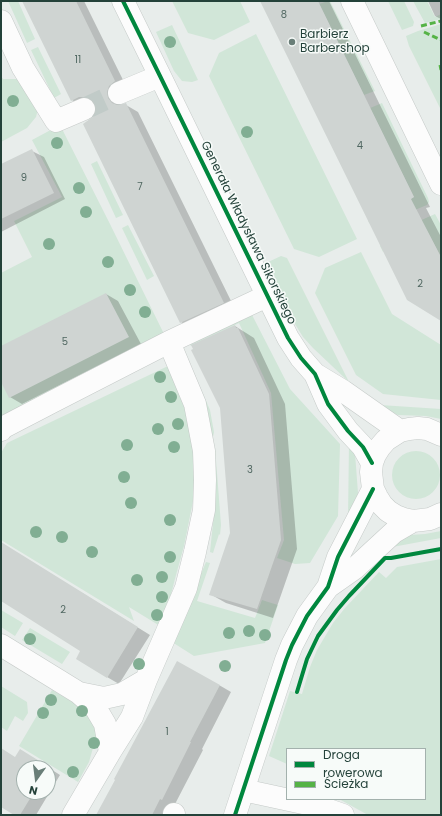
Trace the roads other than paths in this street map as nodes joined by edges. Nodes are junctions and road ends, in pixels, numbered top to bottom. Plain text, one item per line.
1 (122, 1) edge
2 (352, 1) edge
3 (1, 21) edge
4 (160, 76) junction
5 (119, 93) tunnel mouth
6 (84, 109) tunnel mouth
7 (441, 184) edge
8 (267, 296) junction
9 (169, 342) junction
10 (315, 374) junction
11 (1, 430) edge
12 (400, 431) junction
13 (439, 432) edge
14 (372, 463) junction
15 (373, 490) junction
16 (440, 515) edge
17 (413, 521) junction
18 (328, 587) junction
19 (1, 645) edge
20 (146, 680) junction
21 (80, 693) junction
22 (110, 752) junction
23 (243, 790) junction
24 (286, 799) edge
25 (287, 800) edge
26 (291, 800) edge
27 (73, 815) edge
28 (235, 815) edge
29 (288, 815) edge
30 (343, 815) edge

1 - 4 street, Generała Władysława Sikorskiego
2 - 7 street
3 - 6 street
4 - 5 street
4 - 8 street, Generała Władysława Sikorskiego
8 - 9 street
8 - 10 street, Generała Władysława Sikorskiego
9 - 11 street
9 - 20 street
10 - 12 street, Generała Władysława Sikorskiego
10 - 14 street, Generała Władysława Sikorskiego
12 - 13 street
12 - 14 street
14 - 15 street
15 - 17 street
15 - 18 street
16 - 17 street
17 - 18 street
18 - 23 street
19 - 21 street
20 - 21 street
20 - 22 street
21 - 22 street
22 - 27 street
23 - 24 street
23 - 28 street
25 - 29 street
26 - 30 street

